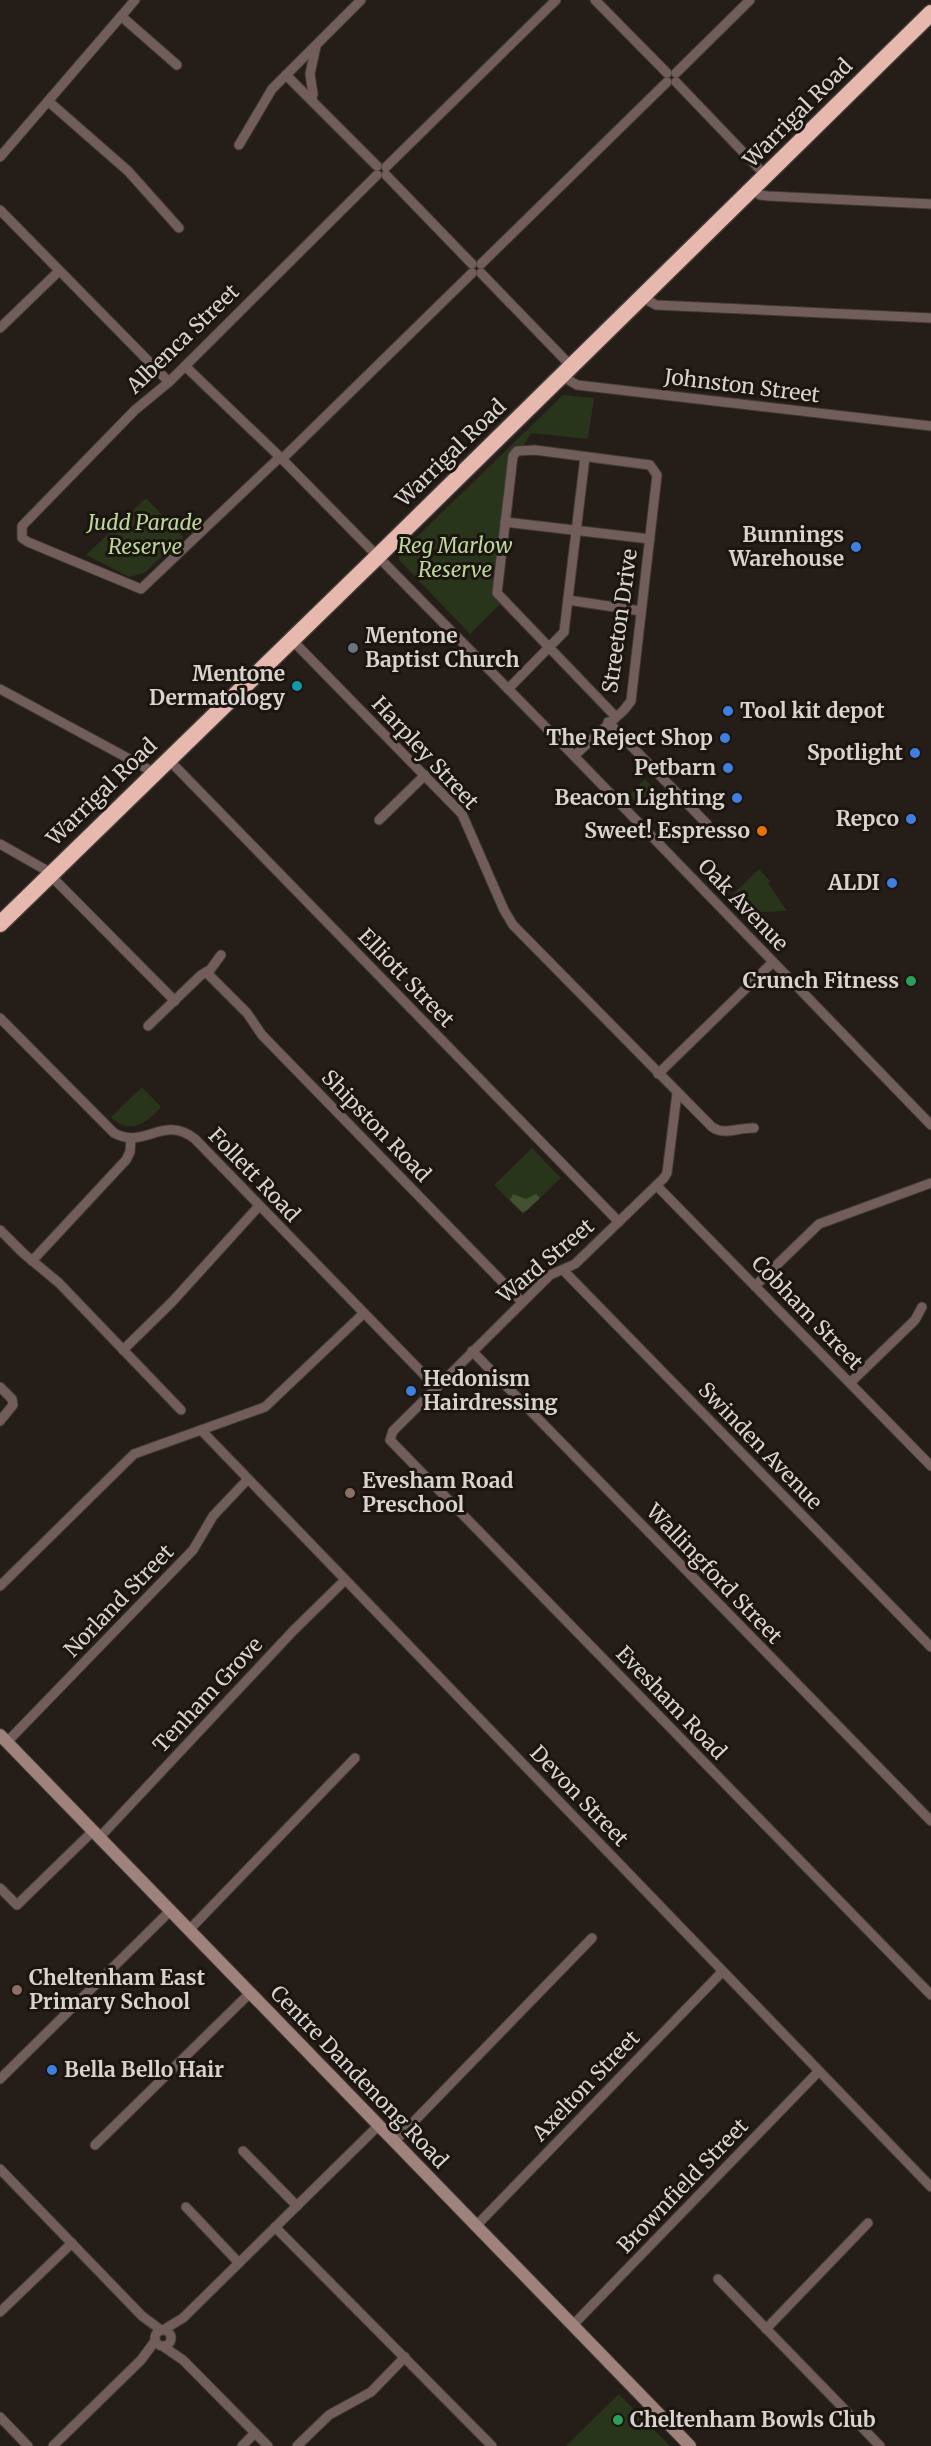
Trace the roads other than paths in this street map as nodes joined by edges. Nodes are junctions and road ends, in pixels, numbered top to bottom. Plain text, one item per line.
1 (135, 0) edge
2 (361, 0) edge
3 (556, 0) edge
4 (596, 0) edge
5 (750, 0) edge
6 (931, 13) edge
7 (121, 16) junction
8 (317, 44) junction
9 (177, 65) dead end
10 (296, 66) junction
11 (310, 74) junction
12 (286, 75) junction
13 (671, 78) junction
14 (312, 99) junction
15 (48, 101) junction
16 (239, 145) dead end
17 (0, 157) edge
18 (381, 171) junction
19 (766, 176) junction
20 (753, 189) junction
21 (931, 204) edge
22 (0, 210) edge
23 (179, 228) dead end
24 (477, 269) junction
25 (59, 271) junction
26 (642, 297) junction
27 (931, 318) edge
28 (0, 328) edge
29 (185, 366) junction
30 (571, 366) junction
31 (169, 382) junction
32 (556, 382) junction
33 (931, 426) edge
34 (585, 457) junction
35 (281, 458) junction
36 (506, 522) junction
37 (577, 529) junction
38 (650, 539) junction
39 (377, 557) junction
40 (568, 600) junction
41 (641, 611) junction
42 (292, 639) junction
43 (550, 649) junction
44 (0, 689) edge
45 (508, 689) junction
46 (612, 719) junction
47 (574, 756) junction
48 (168, 759) junction
49 (153, 774) junction
50 (425, 775) junction
51 (380, 820) dead end
52 (707, 824) dead end
53 (0, 844) edge
54 (50, 874) junction
55 (0, 924) edge
56 (221, 955) dead end
57 (773, 962) junction
58 (206, 972) junction
59 (175, 1001) junction
60 (0, 1018) edge
61 (148, 1026) dead end
62 (658, 1074) junction
63 (677, 1093) junction
64 (931, 1125) edge
65 (754, 1128) dead end
66 (131, 1139) junction
67 (931, 1184) edge
68 (657, 1186) junction
69 (259, 1206) junction
70 (619, 1222) junction
71 (0, 1230) edge
72 (32, 1261) junction
73 (563, 1270) junction
74 (755, 1286) junction
75 (522, 1302) junction
76 (922, 1307) dead end
77 (364, 1312) junction
78 (123, 1350) junction
79 (472, 1351) junction
80 (850, 1383) junction
81 (0, 1387) edge
82 (437, 1388) junction
83 (180, 1410) dead end
84 (0, 1421) edge
85 (201, 1430) junction
86 (391, 1435) joint
87 (931, 1466) edge
88 (248, 1479) junction
89 (345, 1580) junction
90 (0, 1586) edge
91 (931, 1647) edge
92 (3, 1738) edge
93 (355, 1758) dead end
94 (931, 1821) edge
95 (96, 1834) junction
96 (0, 1888) edge
97 (170, 1911) junction
98 (189, 1930) junction
99 (592, 1938) dead end
100 (723, 1972) junction
101 (250, 1993) junction
102 (931, 1995) edge
103 (819, 2071) junction
104 (0, 2079) edge
105 (378, 2126) junction
106 (394, 2142) junction
107 (95, 2145) dead end
108 (243, 2151) dead end
109 (0, 2169) edge
110 (931, 2187) edge
111 (297, 2206) junction
112 (186, 2207) dead end
113 (868, 2223) dead end
114 (476, 2226) junction
115 (275, 2227) junction
116 (72, 2243) junction
117 (240, 2263) junction
118 (718, 2279) dead end
119 (0, 2312) edge
120 (572, 2326) junction
121 (766, 2329) junction
122 (163, 2339) junction
123 (405, 2357) junction
124 (0, 2417) edge
125 (255, 2433) junction
126 (487, 2444) edge
127 (28, 2446) edge
128 (53, 2446) edge
129 (242, 2446) edge
130 (268, 2446) edge
131 (297, 2446) edge
132 (690, 2446) edge
133 (880, 2446) edge

1 - 7 street
2 - 8 street
3 - 18 street, Albenca Street
4 - 13 street
5 - 13 street
6 - 19 highway, Warrigal Road
7 - 9 street
7 - 15 street
8 - 10 street
8 - 11 street
10 - 11 street
10 - 12 street
11 - 14 street
12 - 14 street
12 - 16 street
13 - 19 street
13 - 24 street
14 - 18 street
15 - 17 street
15 - 23 street
18 - 24 street
18 - 29 street, Albenca Street
19 - 20 highway, Warrigal Road
20 - 21 street
20 - 26 highway, Warrigal Road
22 - 25 street
24 - 30 street
24 - 35 street
25 - 28 street
25 - 31 street
26 - 27 street
26 - 30 highway, Warrigal Road
29 - 31 street, Albenca Street
29 - 35 street, Oak Avenue
30 - 32 highway, Warrigal Road
31 - 35 street, Albenca Street
32 - 33 street, Johnston Street
32 - 39 highway, Warrigal Road
34 - 36 street
34 - 37 street
34 - 38 street, Streeton Drive
35 - 39 street, Oak Avenue
36 - 37 street
36 - 43 street
37 - 38 street
37 - 40 street
38 - 41 street, Streeton Drive
39 - 42 highway, Warrigal Road
39 - 45 street, Oak Avenue
40 - 41 street
40 - 43 street
41 - 46 street, Streeton Drive
42 - 48 highway, Warrigal Road
42 - 50 street, Harpley Street
43 - 45 street
43 - 46 street
44 - 49 street
45 - 47 street, Oak Avenue
46 - 47 street, Streeton Drive
46 - 52 street
47 - 57 street, Oak Avenue
48 - 49 highway, Warrigal Road
48 - 70 street, Elliott Street
49 - 54 highway, Warrigal Road
50 - 51 street
50 - 62 street, Harpley Street
53 - 54 street
54 - 55 highway, Warrigal Road
54 - 59 street
56 - 58 street
57 - 62 street
57 - 64 street, Oak Avenue
58 - 59 street
58 - 75 street, Shipston Road
59 - 61 street
60 - 66 street
62 - 63 street, Harpley Street
63 - 65 street, Harpley Street
63 - 68 street, Ward Street
66 - 69 street, Follett Road
66 - 72 street
67 - 74 street
68 - 70 street, Ward Street
68 - 74 street, Cobham Street
69 - 77 street, Follett Road
69 - 78 street
70 - 73 street, Ward Street
71 - 72 street
72 - 78 street
73 - 75 street, Ward Street
73 - 91 street, Swinden Avenue
74 - 80 street, Cobham Street
75 - 79 street, Ward Street
76 - 80 street
77 - 82 street, Follett Road
77 - 85 street
78 - 83 street
79 - 82 street, Ward Street
79 - 94 street, Wallingford Street
80 - 87 street, Cobham Street
81 - 84 street
82 - 86 street, Ward Street
85 - 88 street, Devon Street
85 - 90 street
86 - 102 street, Evesham Road
88 - 89 street, Devon Street
88 - 92 street, Norland Street
89 - 95 street, Tenham Grove
89 - 100 street, Devon Street
92 - 95 main road, Centre Dandenong Road
93 - 98 street
95 - 96 street, Tenham Grove
95 - 97 main road, Centre Dandenong Road
97 - 98 main road, Centre Dandenong Road
97 - 104 street
98 - 101 main road, Centre Dandenong Road
99 - 106 street
100 - 103 street, Devon Street
100 - 114 street, Axelton Street
101 - 105 main road, Centre Dandenong Road
101 - 107 street
103 - 110 street, Devon Street
103 - 120 street, Brownfield Street
105 - 106 main road, Centre Dandenong Road
105 - 111 street
106 - 114 main road, Centre Dandenong Road
108 - 111 street
109 - 116 street
111 - 115 street
112 - 117 street
113 - 121 street
114 - 120 main road, Centre Dandenong Road
115 - 117 street
115 - 123 street
116 - 119 street
116 - 122 street
117 - 122 street
118 - 121 street
120 - 132 main road, Centre Dandenong Road
121 - 133 street
122 - 125 street
122 - 128 street
123 - 126 street
123 - 131 street
124 - 127 street
125 - 129 street
125 - 130 street

